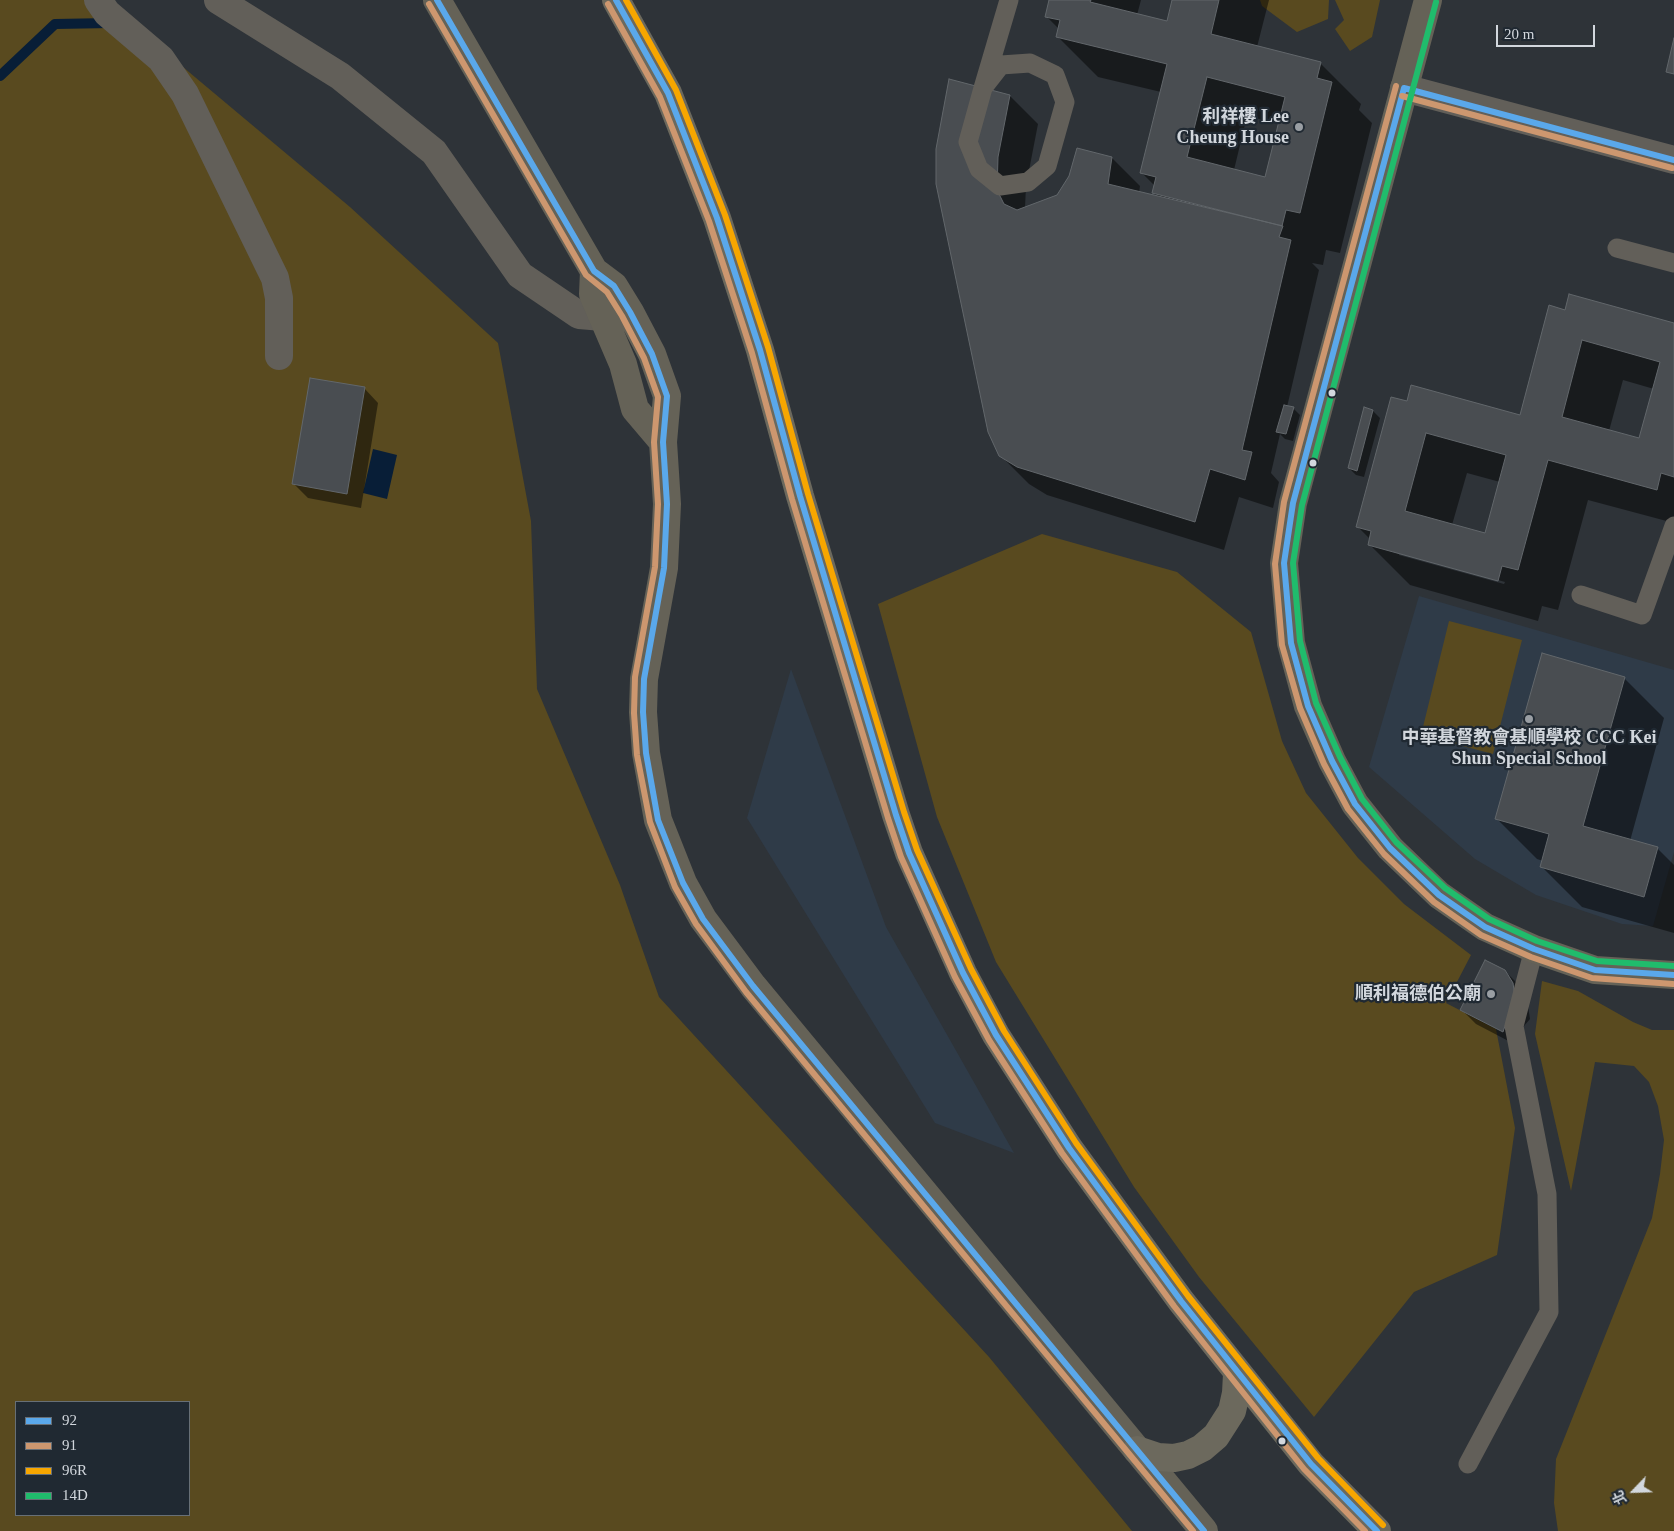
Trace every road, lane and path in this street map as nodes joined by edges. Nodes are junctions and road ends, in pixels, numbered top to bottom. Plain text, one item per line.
1 (98, 0) edge
2 (218, 0) edge
3 (616, 0) edge
4 (1009, 0) edge
5 (1428, 0) edge
6 (437, 1) edge
7 (983, 88) junction
8 (1404, 88) junction
9 (1674, 160) edge
10 (1617, 248) dead end
11 (1674, 263) edge
12 (594, 271) junction
13 (630, 312) junction
14 (603, 317) junction
15 (279, 356) dead end
16 (663, 442) junction
17 (1674, 526) edge
18 (1581, 595) dead end
19 (1534, 949) junction
20 (1663, 974) edge
21 (1237, 1374) junction
22 (1137, 1450) junction
23 (1468, 1464) dead end
24 (1204, 1531) edge
25 (1378, 1531) edge

1 - 15 street
2 - 14 street
3 - 21 main road
4 - 7 lane
5 - 8 main road
6 - 12 main road
7 - 7 lane
8 - 9 street
8 - 19 main road
10 - 11 lane
12 - 13 main road
12 - 14 main road
13 - 14 street
13 - 16 main road
14 - 16 main road
16 - 22 main road
17 - 18 lane
19 - 20 main road
19 - 23 lane
21 - 22 main road
21 - 25 main road
22 - 24 main road

